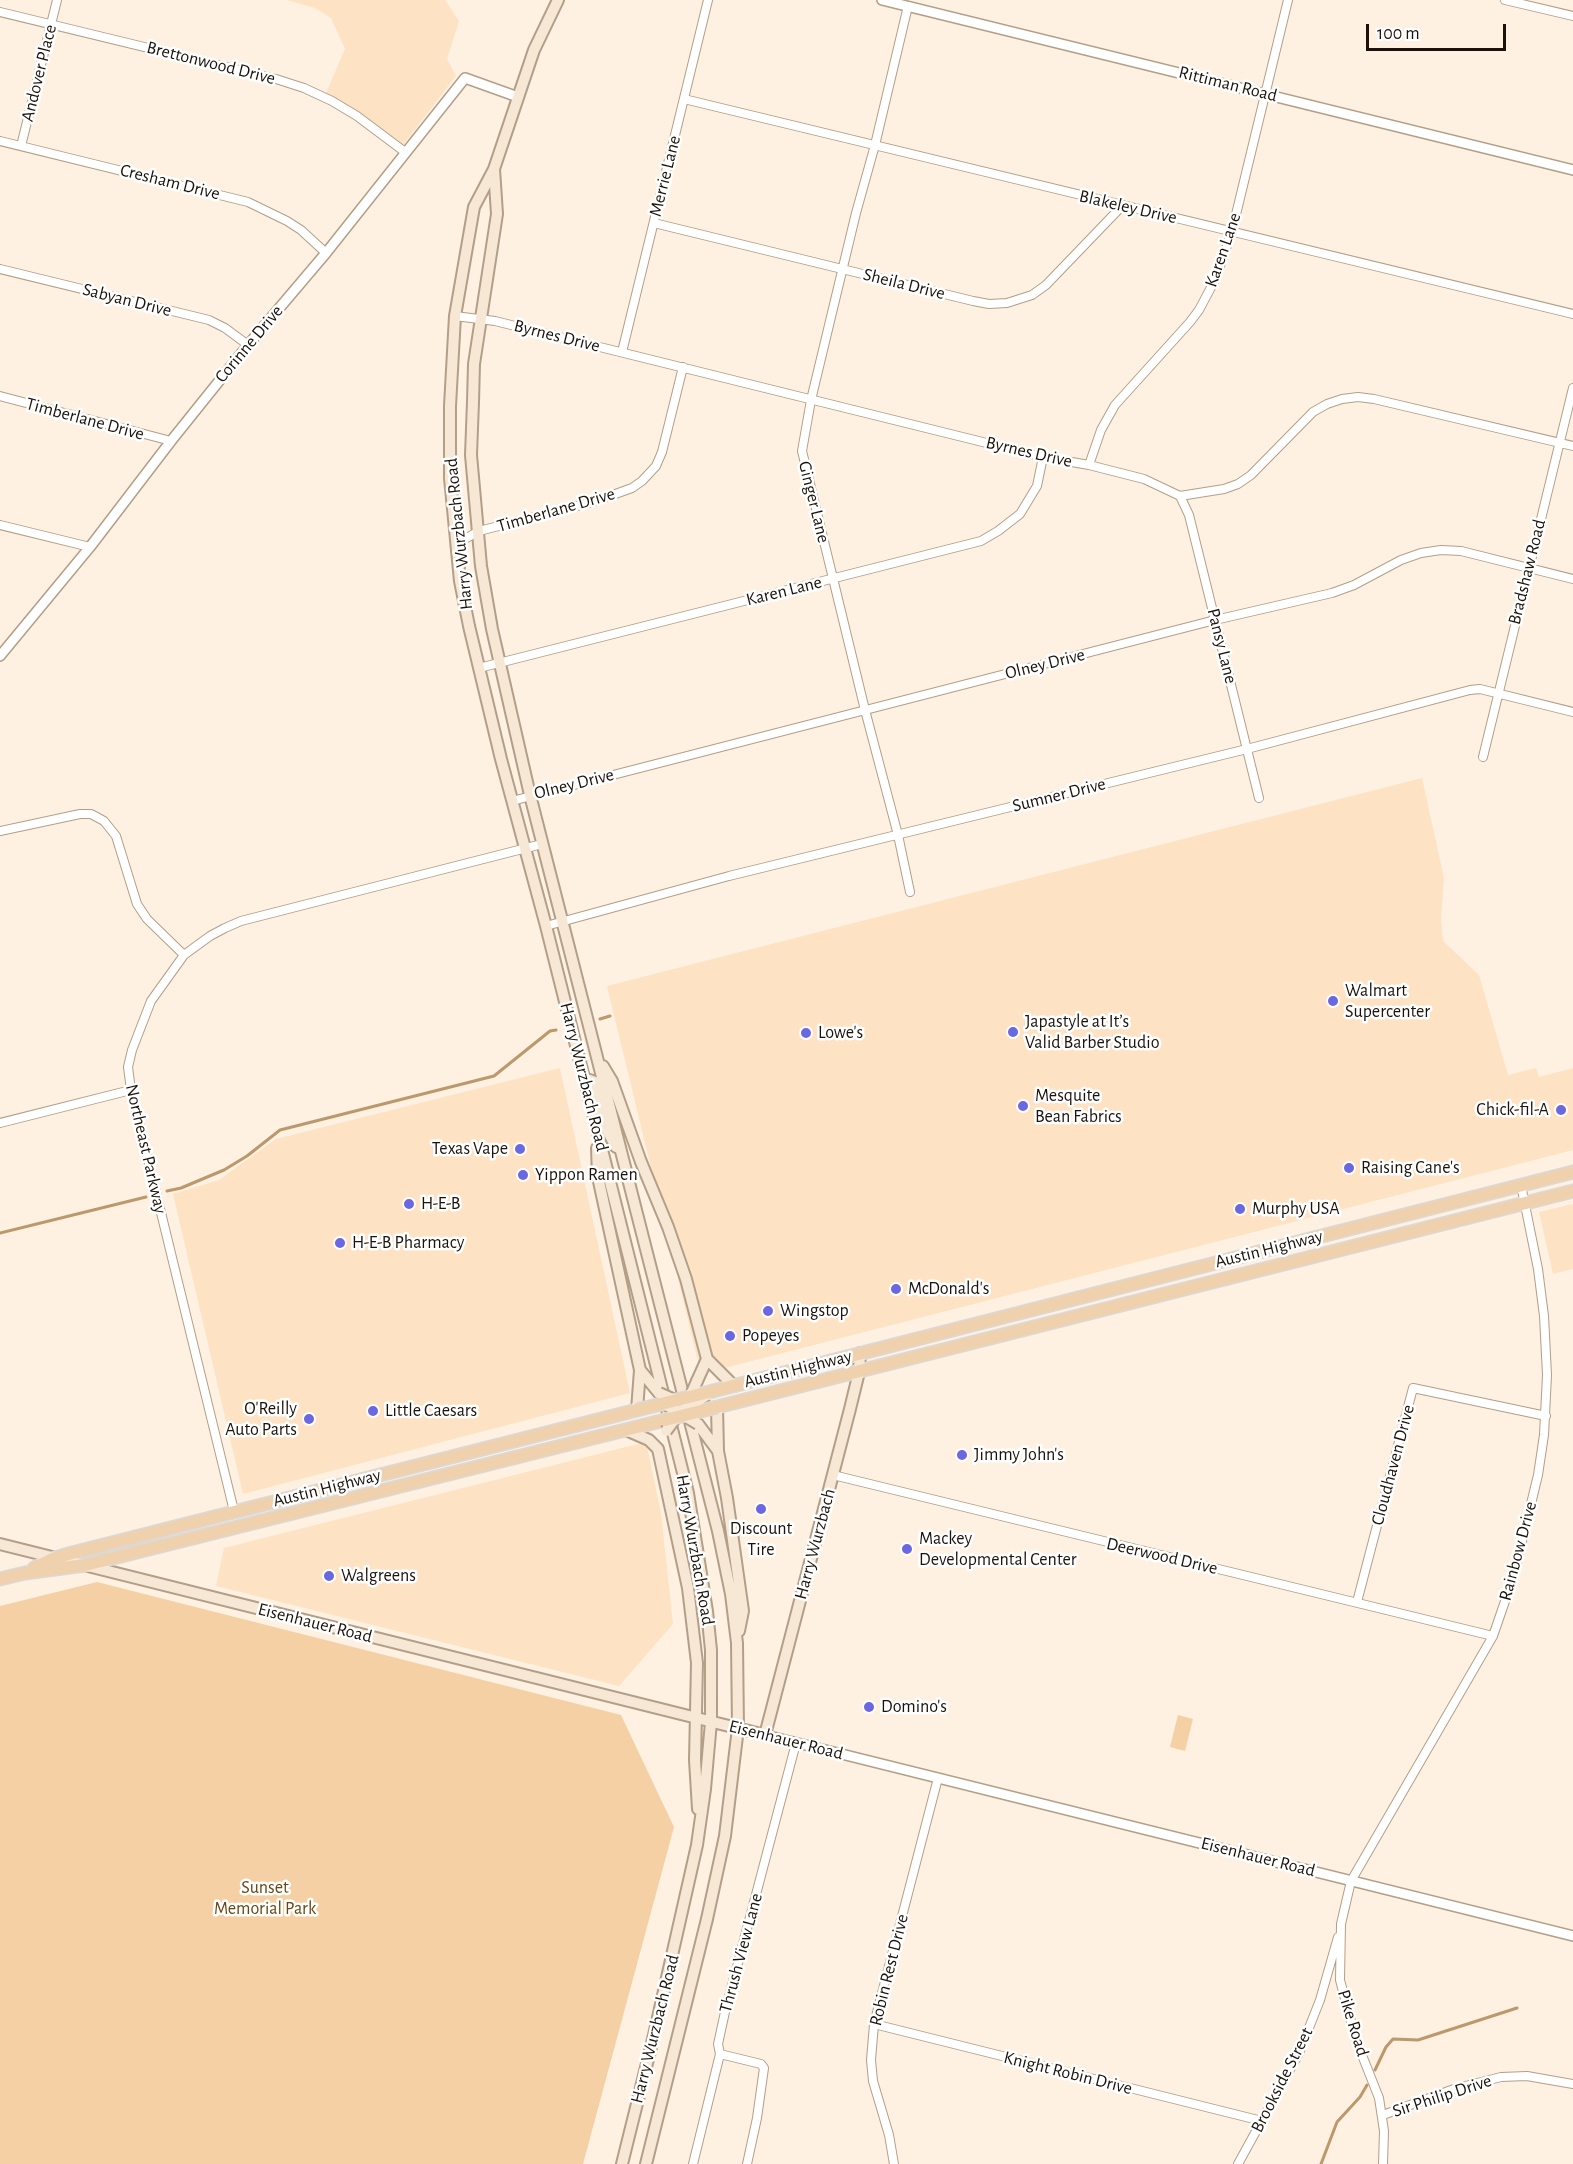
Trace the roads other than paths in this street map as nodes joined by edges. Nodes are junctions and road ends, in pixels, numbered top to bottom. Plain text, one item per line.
1 (57, 0) edge
2 (549, 0) edge
3 (558, 0) edge
4 (708, 0) edge
5 (882, 0) edge
6 (1288, 0) edge
7 (1505, 0) edge
8 (908, 6) junction
9 (0, 12) edge
10 (1573, 16) edge
11 (549, 18) junction
12 (51, 24) junction
13 (1267, 93) junction
14 (518, 97) junction
15 (684, 99) junction
16 (0, 141) edge
17 (875, 145) junction
18 (21, 146) junction
19 (405, 152) junction
20 (494, 169) junction
21 (1573, 170) edge
22 (1122, 206) junction
23 (654, 223) junction
24 (1232, 231) junction
25 (326, 253) junction
26 (0, 269) edge
27 (843, 269) junction
28 (1573, 314) edge
29 (455, 316) junction
30 (481, 319) junction
31 (248, 345) junction
32 (622, 352) junction
33 (683, 367) junction
34 (1573, 388) edge
35 (0, 396) edge
36 (811, 399) junction
37 (171, 441) junction
38 (1559, 443) junction
39 (1573, 446) edge
40 (1043, 457) junction
41 (1089, 465) junction
42 (1180, 496) junction
43 (0, 525) edge
44 (478, 531) junction
45 (456, 544) junction
46 (90, 547) junction
47 (1528, 568) junction
48 (833, 579) junction
49 (1573, 579) edge
50 (1215, 620) junction
51 (0, 656) edge
52 (500, 662) junction
53 (479, 668) junction
54 (1498, 693) junction
55 (865, 710) junction
56 (1573, 712) edge
57 (1247, 749) junction
58 (1483, 757) dead end
59 (530, 795) junction
60 (1259, 798) dead end
61 (512, 801) junction
62 (0, 831) edge
63 (898, 835) junction
64 (542, 844) junction
65 (525, 848) junction
66 (910, 892) dead end
67 (563, 921) junction
68 (546, 926) junction
69 (184, 955) junction
70 (597, 1058) junction
71 (584, 1078) junction
72 (131, 1090) junction
73 (0, 1123) edge
74 (597, 1133) junction
75 (624, 1161) junction
76 (1573, 1172) edge
77 (1521, 1185) junction
78 (1573, 1191) edge
79 (1525, 1203) junction
80 (860, 1353) junction
81 (707, 1359) junction
82 (639, 1370) junction
83 (859, 1372) junction
84 (734, 1386) junction
85 (717, 1407) junction
86 (678, 1409) junction
87 (637, 1410) junction
88 (1546, 1416) junction
89 (593, 1421) junction
90 (626, 1430) junction
91 (658, 1449) junction
92 (718, 1451) junction
93 (530, 1454) junction
94 (832, 1475) junction
95 (234, 1511) junction
96 (0, 1544) edge
97 (55, 1558) junction
98 (85, 1565) junction
99 (25, 1573) junction
100 (0, 1580) edge
101 (1357, 1602) junction
102 (1493, 1636) junction
103 (737, 1643) junction
104 (695, 1718) junction
105 (711, 1722) junction
106 (738, 1728) junction
107 (765, 1735) junction
108 (796, 1743) junction
109 (938, 1778) junction
110 (700, 1823) junction
111 (1351, 1881) junction
112 (1341, 1924) junction
113 (1573, 1936) edge
114 (874, 2024) junction
115 (720, 2054) junction
116 (1573, 2084) edge
117 (1383, 2115) junction
118 (1262, 2121) junction
119 (622, 2164) edge
120 (646, 2164) edge
121 (693, 2164) edge
122 (747, 2164) edge
123 (894, 2164) edge
124 (1238, 2164) edge
125 (1383, 2164) edge

1 - 12 street, Andover Place
2 - 11 main road
3 - 11 main road, Harry Wurzbach Road
4 - 15 street, Merrie Lane
5 - 8 street, Rittiman Road
6 - 13 street, Karen Lane
7 - 10 street
8 - 13 street, Rittiman Road
8 - 17 street, Ginger Lane
9 - 12 street, Brettonwood Drive
11 - 14 main road, Harry Wurzbach Road
12 - 18 street, Andover Place
12 - 19 street, Brettonwood Drive
13 - 21 street, Rittiman Road
13 - 24 street, Karen Lane
14 - 19 street, Corinne Drive
14 - 20 main road, Harry Wurzbach Road
15 - 17 street, Blakeley Drive
15 - 23 street, Merrie Lane
16 - 18 street, Cresham Drive
17 - 22 street, Blakeley Drive
17 - 27 street, Ginger Lane
18 - 25 street, Cresham Drive
19 - 25 street, Corinne Drive
20 - 29 main road, Harry Wurzbach Road
20 - 30 main road, Harry Wurzbach Road
22 - 24 street, Blakeley Drive
22 - 27 street, Sheila Drive
23 - 27 street, Sheila Drive
23 - 32 street, Merrie Lane
24 - 28 street, Blakeley Drive
24 - 41 street, Karen Lane
25 - 31 street, Corinne Drive
26 - 31 street, Sabyan Drive
27 - 36 street, Ginger Lane
29 - 30 street, Byrnes Drive
29 - 45 main road, Harry Wurzbach Road
30 - 32 street, Byrnes Drive
30 - 44 main road, Harry Wurzbach Road
31 - 37 street, Corinne Drive
32 - 33 street, Byrnes Drive
33 - 36 street, Byrnes Drive
33 - 44 street, Timberlane Drive
34 - 38 street, Bradshaw Road
35 - 37 street, Timberlane Drive
36 - 40 street, Byrnes Drive
36 - 48 street, Ginger Lane
37 - 46 street, Corinne Drive
38 - 39 street
38 - 42 street
38 - 47 street, Bradshaw Road
40 - 41 street, Byrnes Drive
40 - 48 street, Karen Lane
41 - 42 street, Byrnes Drive
42 - 50 street, Pansy Lane
43 - 46 street
44 - 45 street, Timberlane Drive
44 - 52 main road, Harry Wurzbach Road
45 - 53 main road, Harry Wurzbach Road
46 - 51 street, Corinne Drive
47 - 49 street, Olney Drive
47 - 50 street, Olney Drive
47 - 54 street, Bradshaw Road
48 - 52 street, Karen Lane
48 - 55 street, Ginger Lane
50 - 55 street, Olney Drive
50 - 57 street, Pansy Lane
52 - 53 street, Karen Lane
52 - 59 main road, Harry Wurzbach Road
53 - 61 main road, Harry Wurzbach Road
54 - 56 street, Sumner Drive
54 - 57 street, Sumner Drive
54 - 58 street, Bradshaw Road
55 - 59 street, Olney Drive
55 - 63 street, Ginger Lane
57 - 60 street, Pansy Lane
57 - 63 street, Sumner Drive
59 - 61 street, Olney Drive
59 - 64 main road, Harry Wurzbach Road
61 - 65 main road, Harry Wurzbach Road
62 - 69 street
63 - 66 street, Ginger Lane
63 - 67 street, Sumner Drive
64 - 65 street, Northeast Parkway
64 - 67 main road, Harry Wurzbach Road
65 - 68 main road, Harry Wurzbach Road
65 - 69 street, Northeast Parkway
67 - 68 street, Sumner Drive
67 - 70 main road, Harry Wurzbach Road
68 - 71 main road, Harry Wurzbach Road
69 - 72 street, Northeast Parkway
70 - 75 main road, Harry Wurzbach Road
70 - 81 main road
71 - 74 main road, Harry Wurzbach Road
71 - 75 main road
72 - 73 street
72 - 95 street, Northeast Parkway
74 - 82 main road
74 - 105 main road, Harry Wurzbach Road
75 - 103 main road, Harry Wurzbach Road
76 - 77 main road, Austin Highway
77 - 79 street, Rainbow Drive
77 - 80 main road, Austin Highway
78 - 79 main road, Austin Highway
79 - 83 main road, Austin Highway
79 - 88 street, Rainbow Drive
80 - 83 main road, Harry Wurzbach
80 - 84 main road, Austin Highway
81 - 84 main road
81 - 86 main road, bridge
82 - 86 main road, bridge
82 - 87 main road
83 - 85 main road, Austin Highway
83 - 94 main road, Harry Wurzbach
84 - 86 main road, Austin Highway, bridge
85 - 86 main road, Austin Highway, bridge
85 - 92 main road
86 - 87 main road, Austin Highway, bridge
86 - 90 main road, Austin Highway
86 - 91 main road, bridge
86 - 92 main road, bridge
87 - 89 main road, Austin Highway
88 - 101 street, Cloudhaven Drive
88 - 102 street, Rainbow Drive
89 - 93 main road
89 - 95 main road, Austin Highway
90 - 91 main road
90 - 93 main road, Austin Highway
91 - 104 main road
92 - 103 main road
93 - 98 main road, Austin Highway
94 - 101 street, Deerwood Drive
94 - 107 main road, Harry Wurzbach
95 - 97 main road, Austin Highway
96 - 97 main road, Eisenhauer Road
97 - 98 main road, Eisenhauer Road
97 - 99 main road, Austin Highway
98 - 99 main road, Austin Highway
98 - 104 main road, Eisenhauer Road
99 - 100 main road, Austin Highway
101 - 102 street, Deerwood Drive
102 - 111 street, Rainbow Drive
103 - 106 main road, Harry Wurzbach Road
104 - 105 main road, Eisenhauer Road
104 - 110 main road
105 - 106 main road, Eisenhauer Road
105 - 110 main road, Harry Wurzbach Road
106 - 107 main road, Eisenhauer Road
106 - 120 main road, Harry Wurzbach Road
107 - 108 street, Eisenhauer Road
108 - 109 street, Eisenhauer Road
108 - 115 street, Thrush View Lane
109 - 111 street, Eisenhauer Road
109 - 114 street, Robin Rest Drive
110 - 119 main road, Harry Wurzbach Road
111 - 112 street, Pike Road
111 - 113 street, Eisenhauer Road
112 - 117 street, Pike Road
112 - 118 street, Brookside Street
114 - 118 street, Knight Robin Drive
114 - 123 street, Robin Rest Drive
115 - 121 street, Thrush View Lane
115 - 122 street
116 - 117 street, Sir Philip Drive
117 - 125 street, Pike Road
118 - 124 street, Brookside Street

